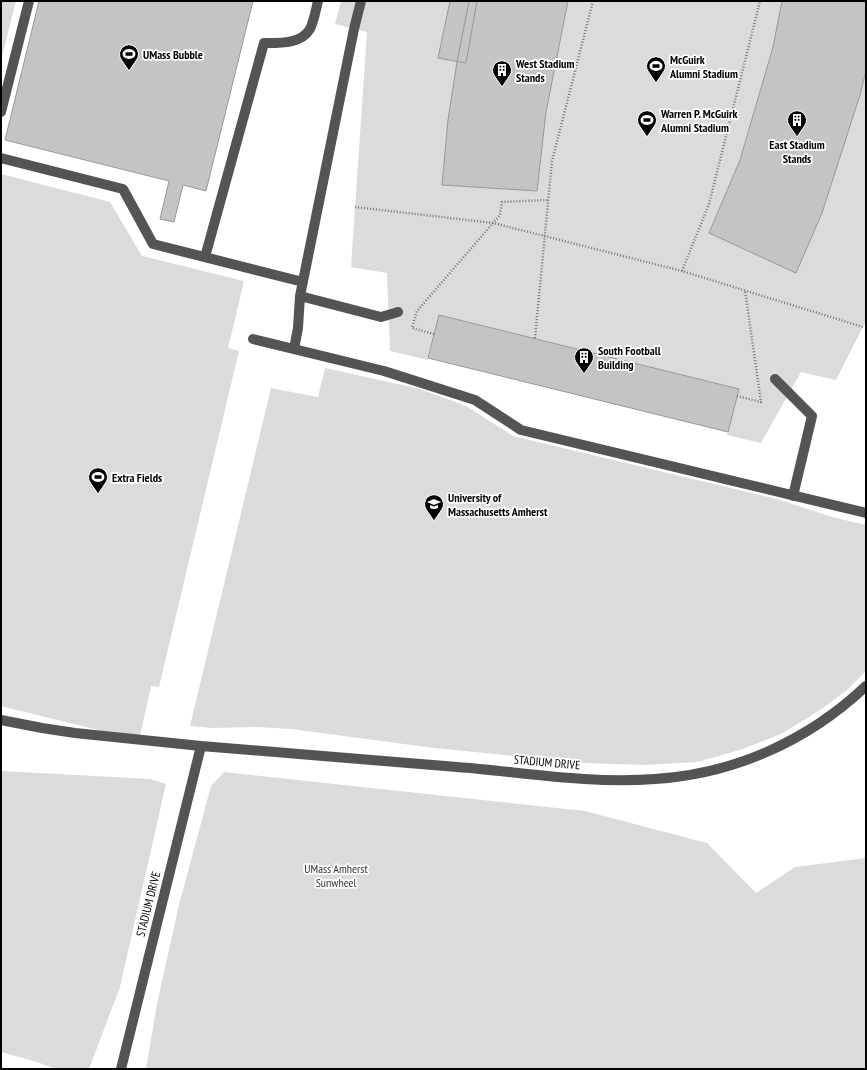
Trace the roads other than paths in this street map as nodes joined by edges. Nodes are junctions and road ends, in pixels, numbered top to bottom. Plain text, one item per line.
1 (29, 1) edge
2 (318, 1) edge
3 (361, 1) edge
4 (1, 112) edge
5 (1, 158) edge
6 (205, 257) junction
7 (303, 282) junction
8 (300, 296) junction
9 (398, 312) dead end
10 (253, 339) dead end
11 (294, 349) junction
12 (775, 379) dead end
13 (793, 496) junction
14 (866, 513) edge
15 (866, 686) edge
16 (1, 720) edge
17 (201, 746) junction
18 (121, 1069) edge

1 - 4 street
2 - 6 street
3 - 7 street
5 - 6 street
6 - 7 street
7 - 8 street
8 - 9 street
8 - 11 street
10 - 11 street
11 - 13 street
12 - 13 street
13 - 14 street
15 - 17 street, STADIUM DRIVE
16 - 17 street, STADIUM DRIVE
17 - 18 street, STADIUM DRIVE

